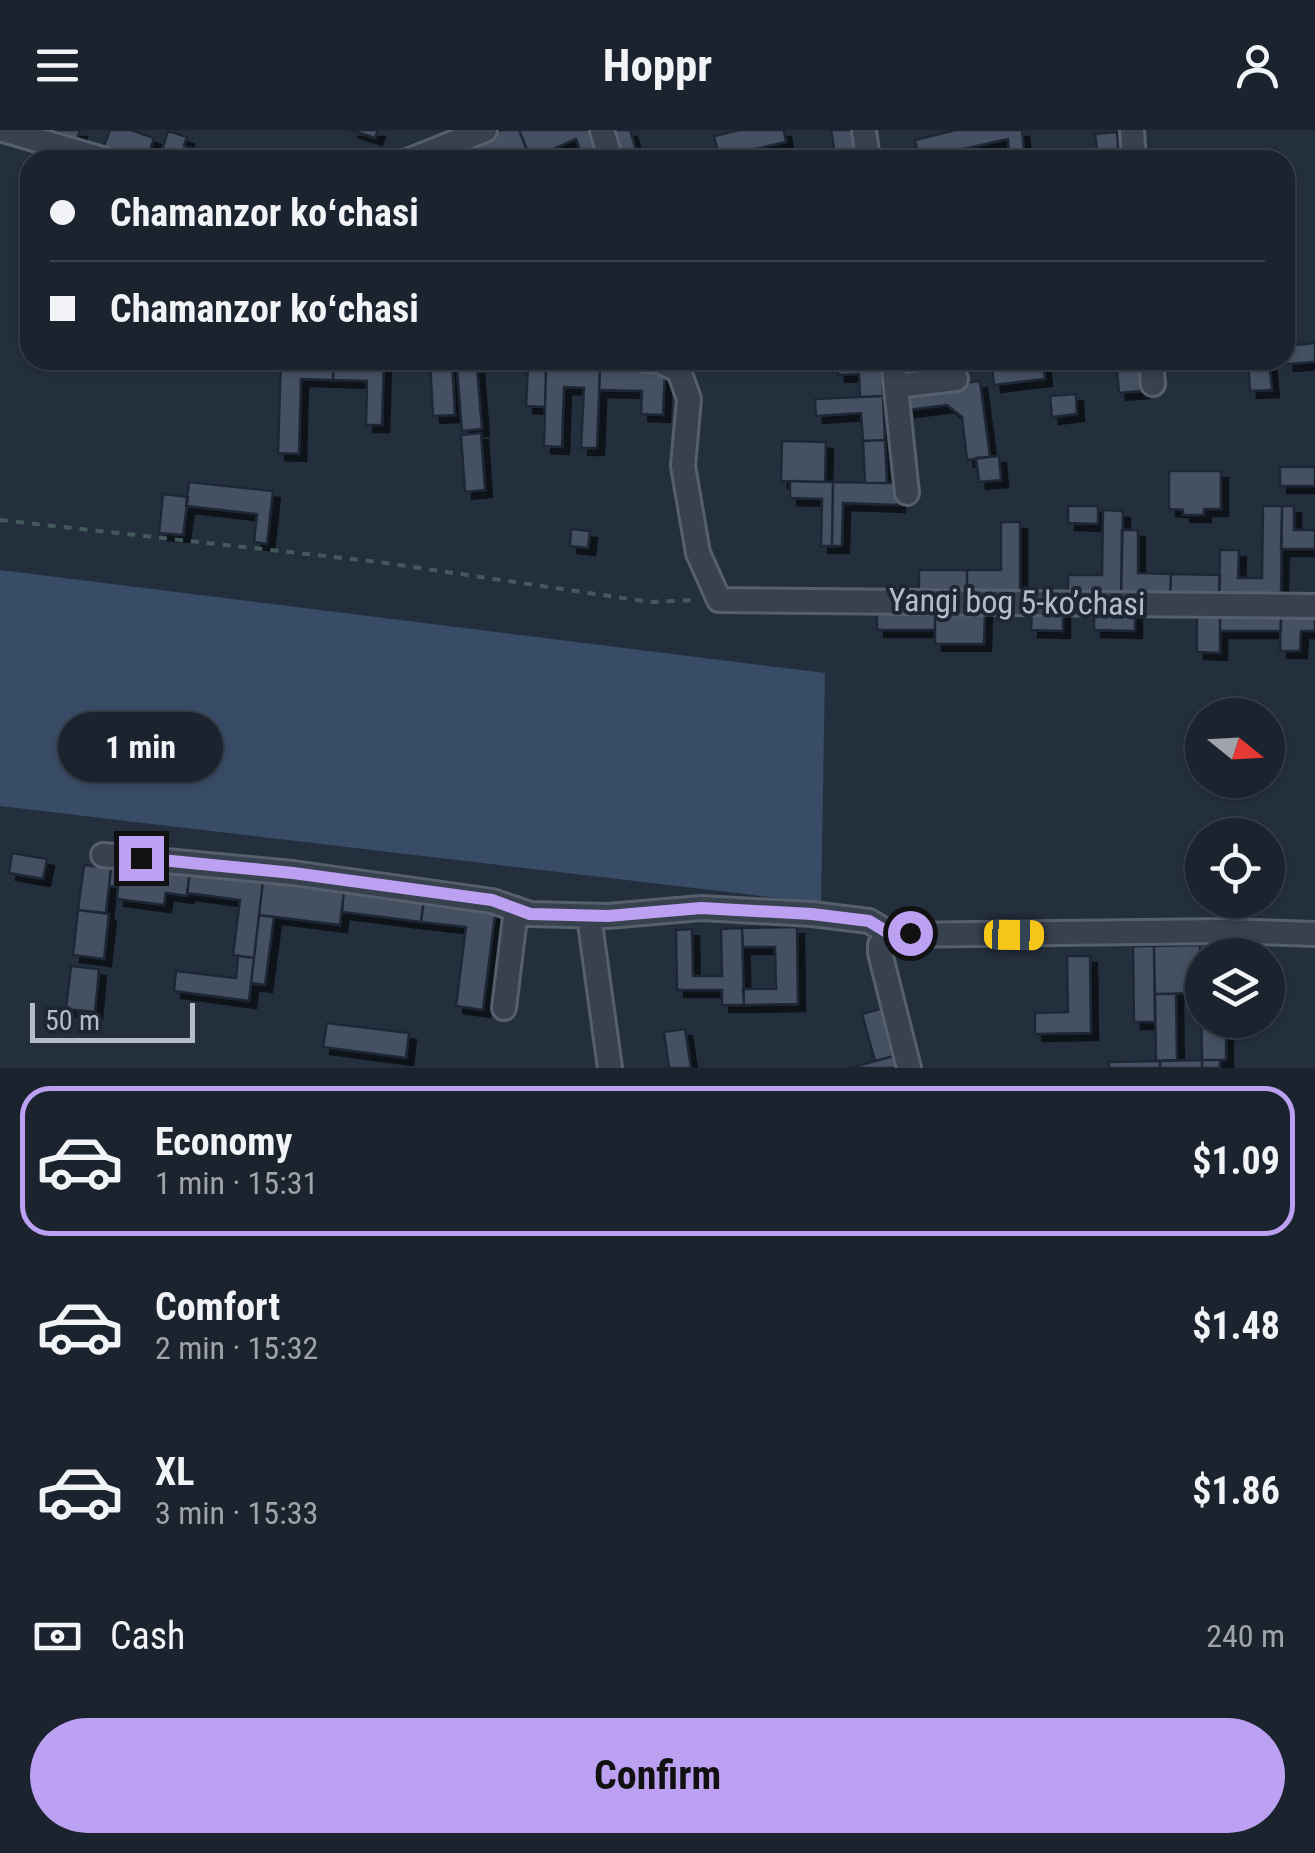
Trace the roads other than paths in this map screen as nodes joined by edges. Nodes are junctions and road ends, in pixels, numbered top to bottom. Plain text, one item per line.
1 (3, 130) edge
2 (485, 130) edge
3 (72, 150) edge
4 (435, 150) edge
5 (677, 370) edge
6 (895, 370) edge
7 (956, 379) dead end
8 (897, 386) junction
9 (907, 493) dead end
10 (1315, 606) edge
11 (102, 855) dead end
12 (516, 909) junction
13 (590, 916) junction
14 (1315, 934) edge
15 (892, 935) junction
16 (504, 1008) dead end
17 (610, 1068) edge
18 (910, 1068) edge

1 - 3 street
2 - 4 street
5 - 10 street, Yangi bog 5-koʼchasi
6 - 8 street
7 - 8 street
8 - 9 street
11 - 12 street
12 - 13 street
12 - 16 street
13 - 15 street
13 - 17 street
14 - 15 street
15 - 18 street

